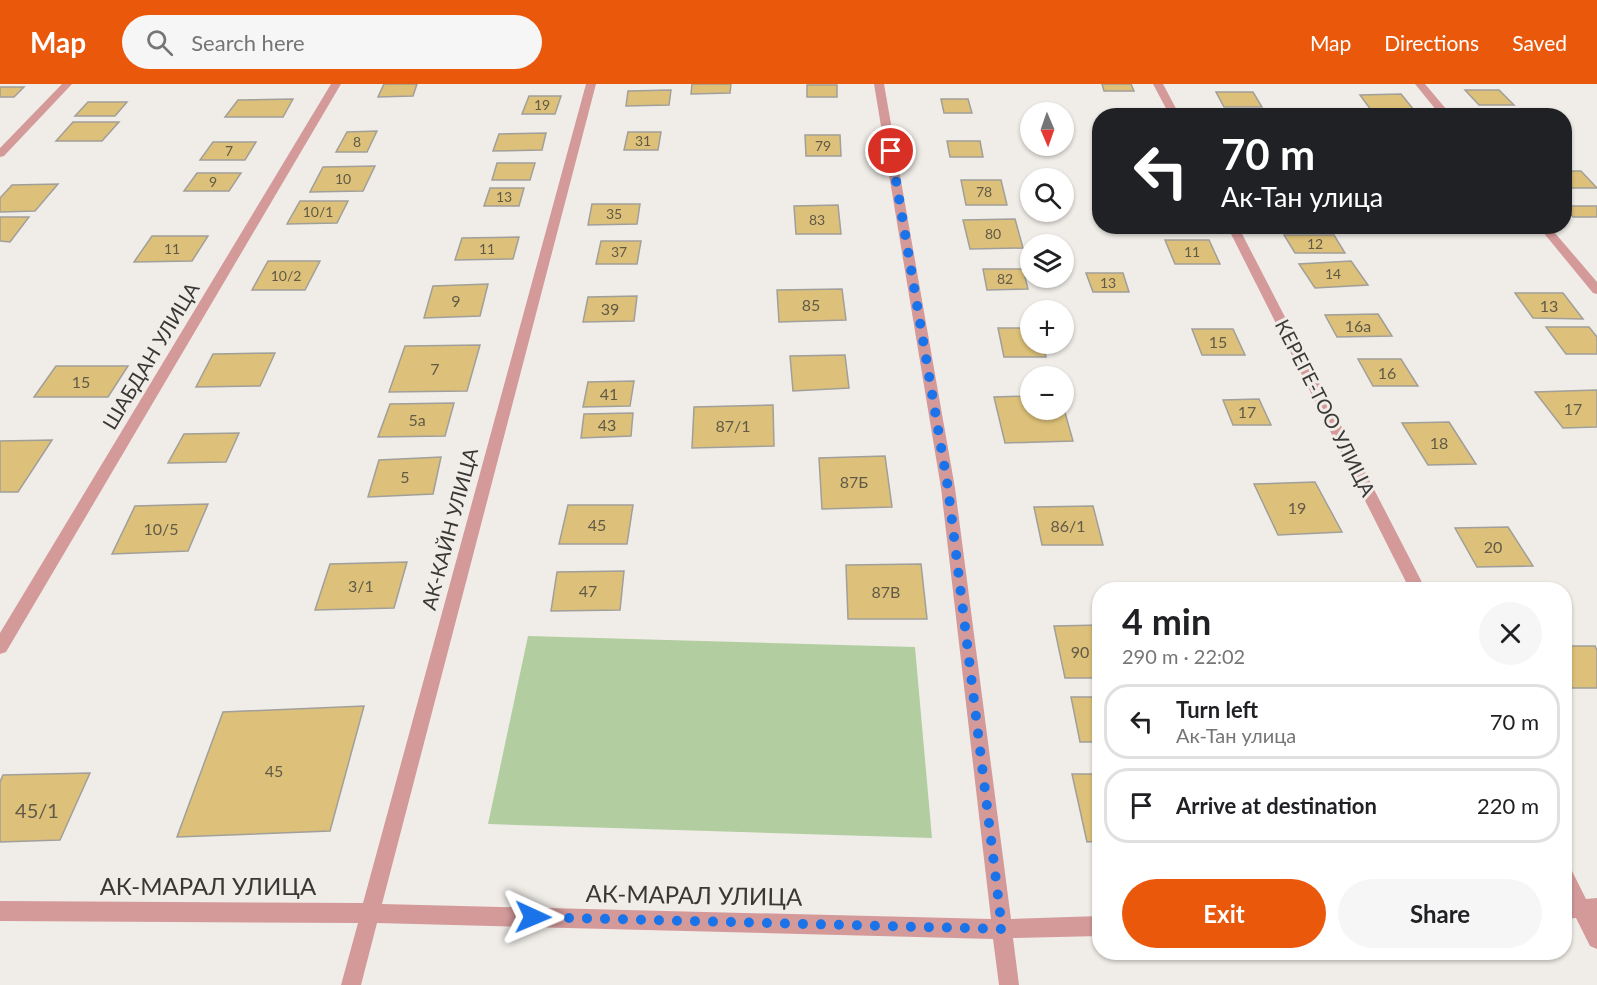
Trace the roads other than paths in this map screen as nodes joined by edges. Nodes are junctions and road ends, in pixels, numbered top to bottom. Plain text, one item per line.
1 (67, 84) edge
2 (336, 84) edge
3 (591, 84) edge
4 (879, 84) edge
5 (1158, 84) edge
6 (1420, 84) edge
7 (1171, 108) edge
8 (1440, 108) edge
9 (0, 154) edge
10 (1236, 234) edge
11 (1550, 234) edge
12 (1597, 290) edge
13 (1414, 582) edge
14 (0, 647) edge
15 (1572, 891) edge
16 (1581, 908) edge
17 (0, 911) edge
18 (369, 913) junction
19 (1092, 926) edge
20 (1002, 929) junction
21 (1597, 939) edge
22 (351, 985) edge
23 (1009, 985) edge

1 - 9 street
2 - 14 street, ШАБДАН УЛИЦА
3 - 18 street, АК-КАЙН УЛИЦА
4 - 20 street
5 - 7 street
6 - 8 street
10 - 13 street, КЕРЕГЕ-ТОО УЛИЦА
11 - 12 street
15 - 16 street
16 - 21 street
17 - 18 street, АК-МАРАЛ УЛИЦА
18 - 20 street, АК-МАРАЛ УЛИЦА
18 - 22 street, АК-КАЙН УЛИЦА
19 - 20 street, АК-МАРАЛ УЛИЦА
20 - 23 street

